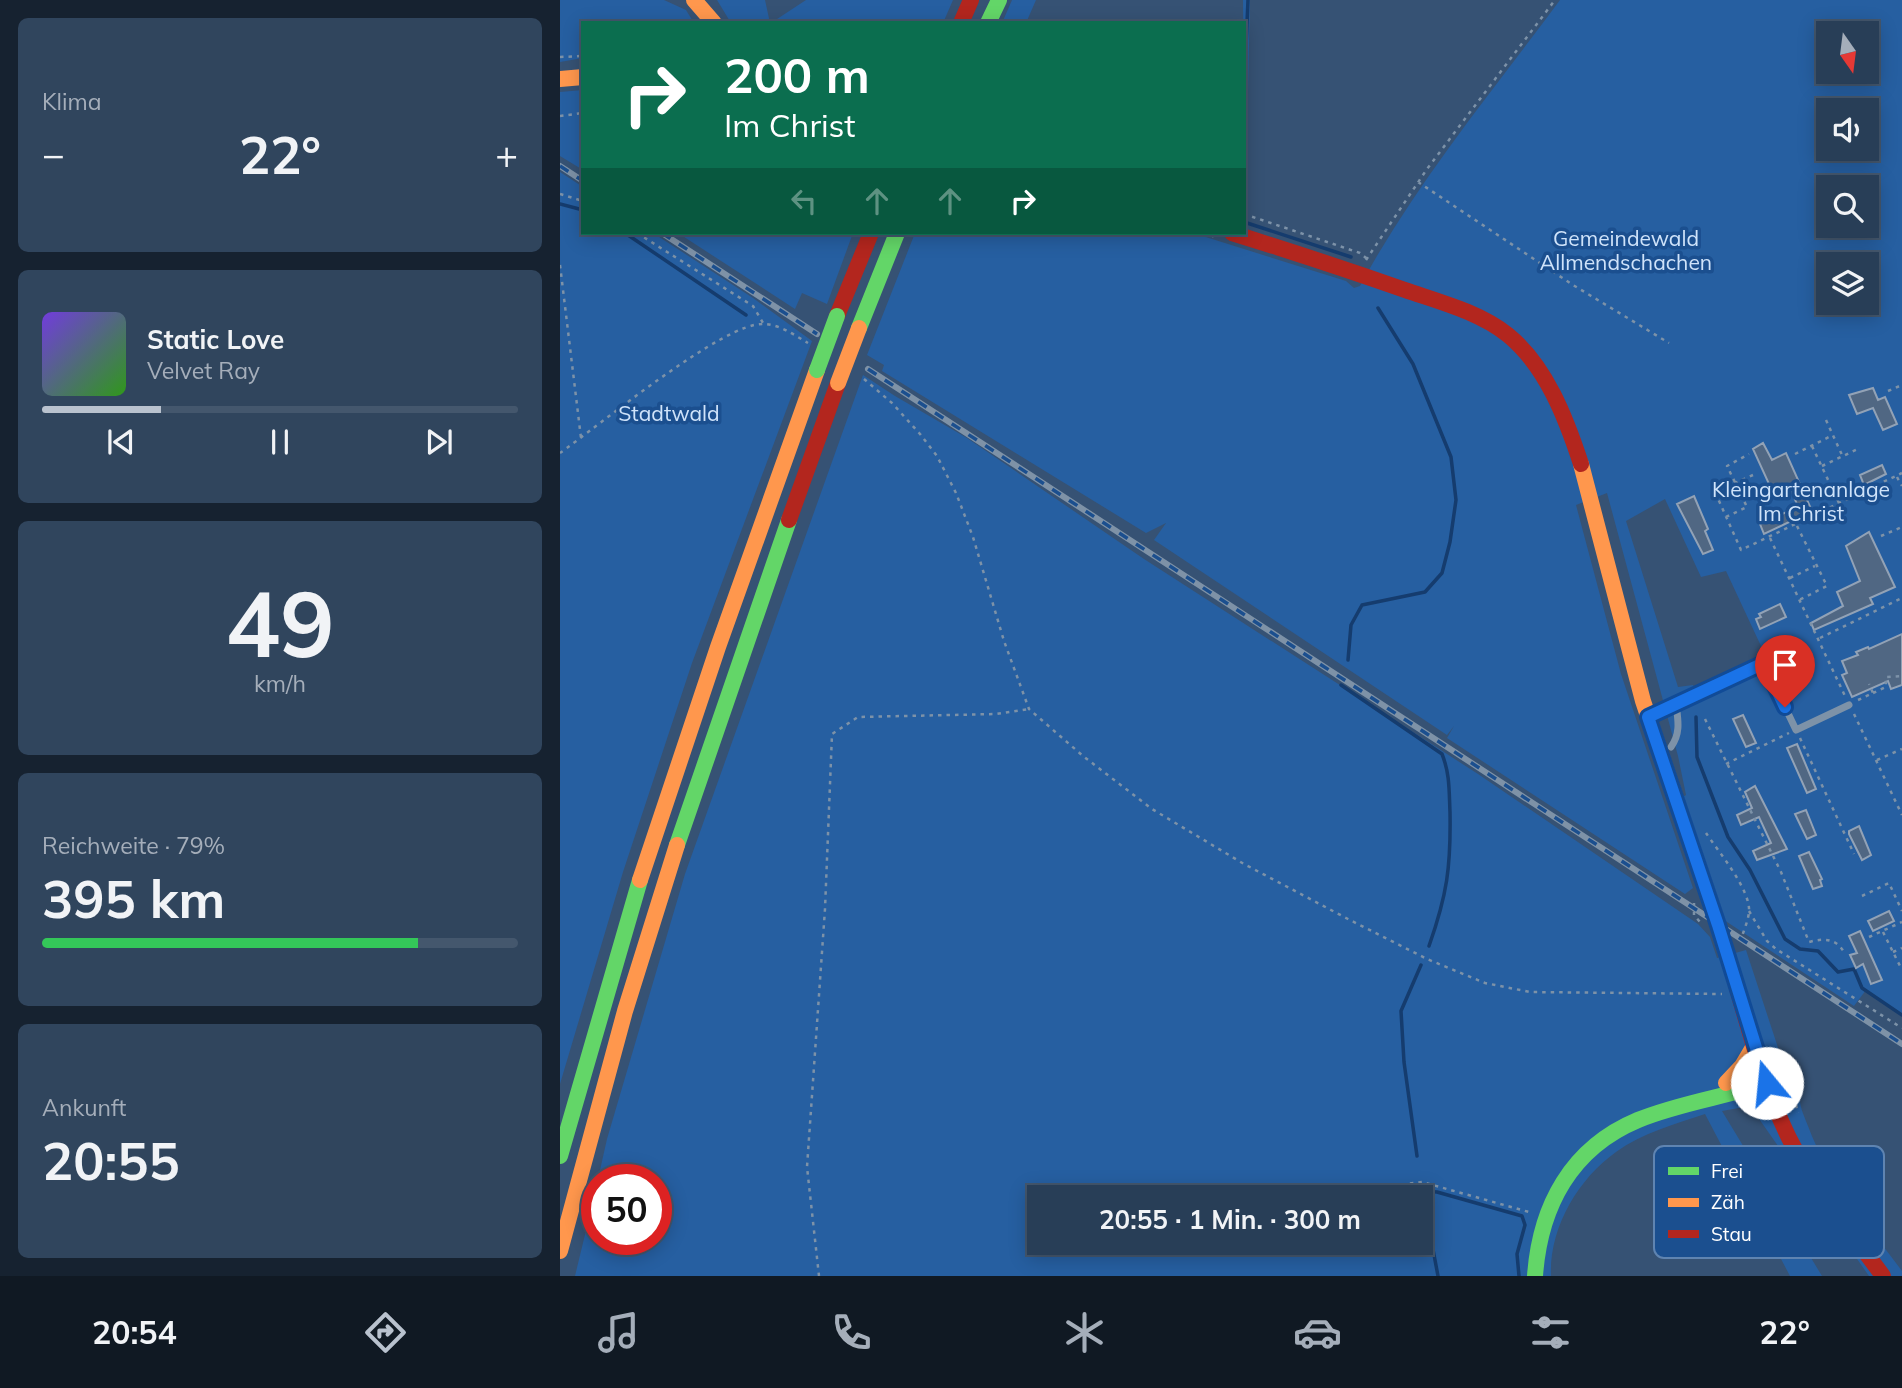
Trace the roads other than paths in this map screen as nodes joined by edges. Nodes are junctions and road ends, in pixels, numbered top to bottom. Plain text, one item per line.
1 (694, 0) edge
2 (971, 0) edge
3 (999, 0) edge
4 (712, 21) edge
5 (962, 21) edge
6 (989, 21) edge
7 (581, 77) edge
8 (560, 79) edge
9 (870, 235) edge
10 (896, 235) edge
11 (1238, 235) edge
12 (1676, 704) junction
13 (1849, 705) road end
14 (1648, 717) junction
15 (1671, 747) dead end
16 (1755, 1044) junction
17 (1770, 1074) junction
18 (1726, 1083) junction
19 (1699, 1100) junction
20 (1794, 1146) edge
21 (560, 1156) edge
22 (560, 1251) edge
23 (1870, 1258) edge
24 (1535, 1276) edge
25 (1883, 1276) edge

1 - 4 main road
2 - 5 main road
3 - 6 main road
7 - 8 main road
9 - 21 main road, bridge
10 - 22 main road, bridge
11 - 14 main road
12 - 13 lane
12 - 14 lane
12 - 15 lane
14 - 16 main road
16 - 17 main road
16 - 18 main road
17 - 18 main road
17 - 19 main road
17 - 20 main road
18 - 19 main road
19 - 24 main road
23 - 25 main road

